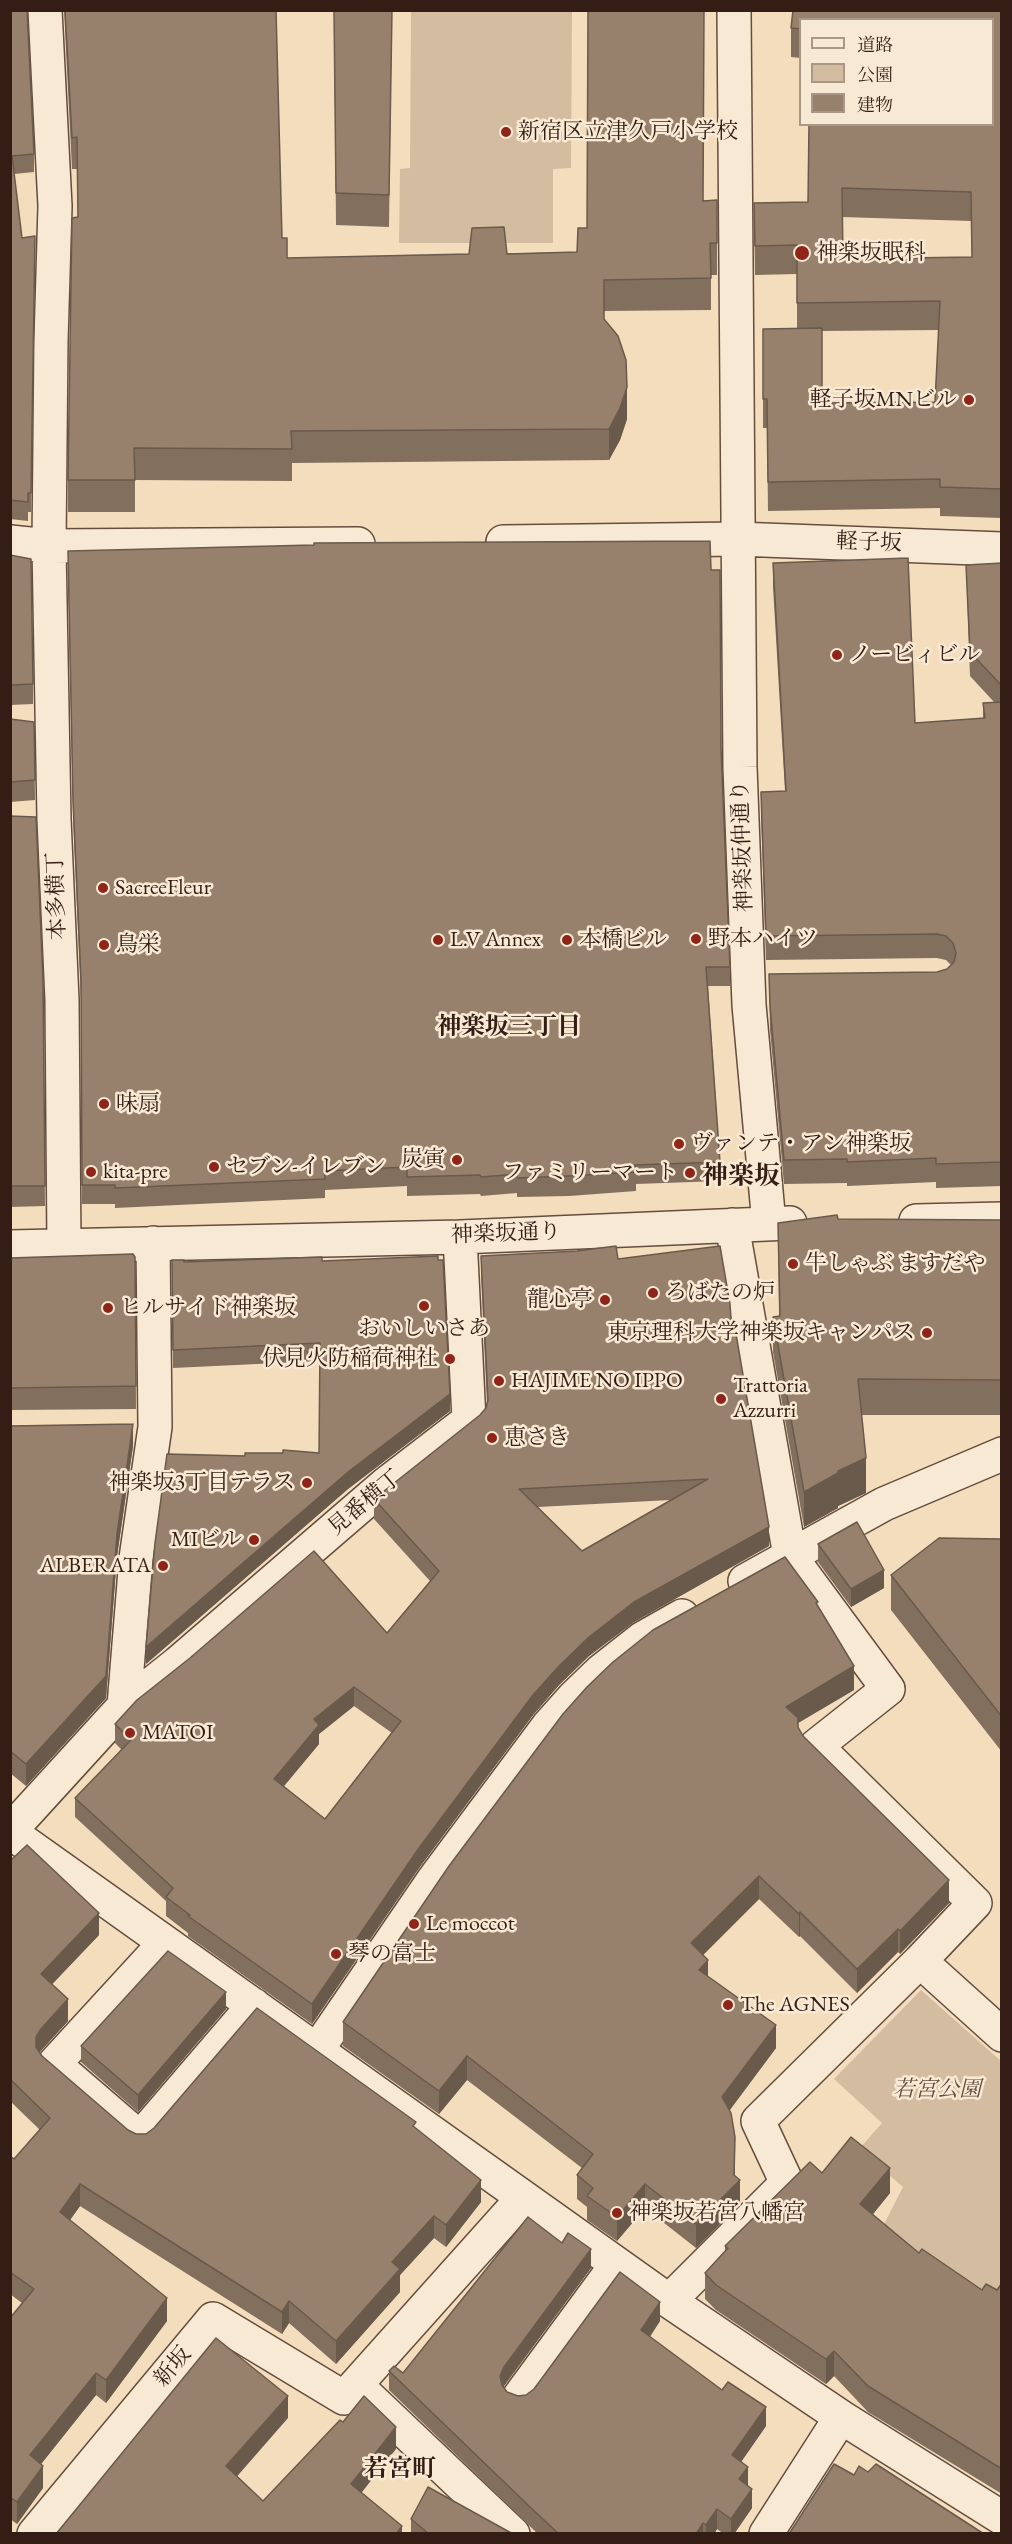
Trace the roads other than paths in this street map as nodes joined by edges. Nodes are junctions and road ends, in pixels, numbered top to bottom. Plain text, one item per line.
1 (45, 10) edge
2 (734, 10) edge
3 (737, 538) junction
4 (10, 542) edge
5 (384, 543) edge
6 (479, 543) edge
7 (49, 546) junction
8 (1002, 549) edge
9 (21, 819) edge
10 (54, 819) junction
11 (748, 979) junction
12 (783, 979) edge
13 (1002, 1219) edge
14 (885, 1221) edge
15 (816, 1223) edge
16 (770, 1224) junction
17 (732, 1225) junction
18 (460, 1237) junction
19 (153, 1243) junction
20 (10, 1247) edge
21 (64, 1247) junction
22 (120, 1427) edge
23 (155, 1427) junction
24 (1002, 1454) edge
25 (790, 1556) junction
26 (124, 1706) junction
27 (10, 1832) edge
28 (165, 1943) junction
29 (920, 1961) junction
30 (254, 2005) junction
31 (1002, 2035) edge
32 (317, 2050) junction
33 (523, 2198) junction
34 (617, 2264) junction
35 (669, 2301) junction
36 (350, 2391) junction
37 (519, 2397) edge
38 (841, 2417) junction
39 (1002, 2518) edge
40 (34, 2534) edge
41 (513, 2534) edge
42 (766, 2534) edge

1 - 7 street, 本多横丁
2 - 3 street, 神楽坂仲通り
3 - 6 street, 軽子坂
3 - 8 street, 軽子坂
3 - 11 street, 神楽坂仲通り
4 - 7 street
5 - 7 street
7 - 10 street, 本多横丁
9 - 10 street
10 - 21 street, 本多横丁
11 - 12 street
11 - 16 street, 神楽坂仲通り
13 - 14 street
15 - 16 street, 神楽坂通り
16 - 17 street, 神楽坂通り
17 - 18 street, 神楽坂通り
17 - 25 street
18 - 19 street, 神楽坂通り
18 - 26 street, 見番横丁
19 - 21 street, 神楽坂通り
19 - 23 street
20 - 21 street, 神楽坂通り
22 - 23 street
23 - 26 street
24 - 25 street
25 - 29 street
25 - 32 street
26 - 27 street
27 - 28 street
28 - 30 street
28 - 30 street
29 - 31 street
29 - 35 street
30 - 32 street
32 - 33 street
33 - 34 street
33 - 36 street
34 - 35 street
34 - 37 street
35 - 38 street
36 - 40 street, 新坂
36 - 41 street
38 - 39 street
38 - 42 street

